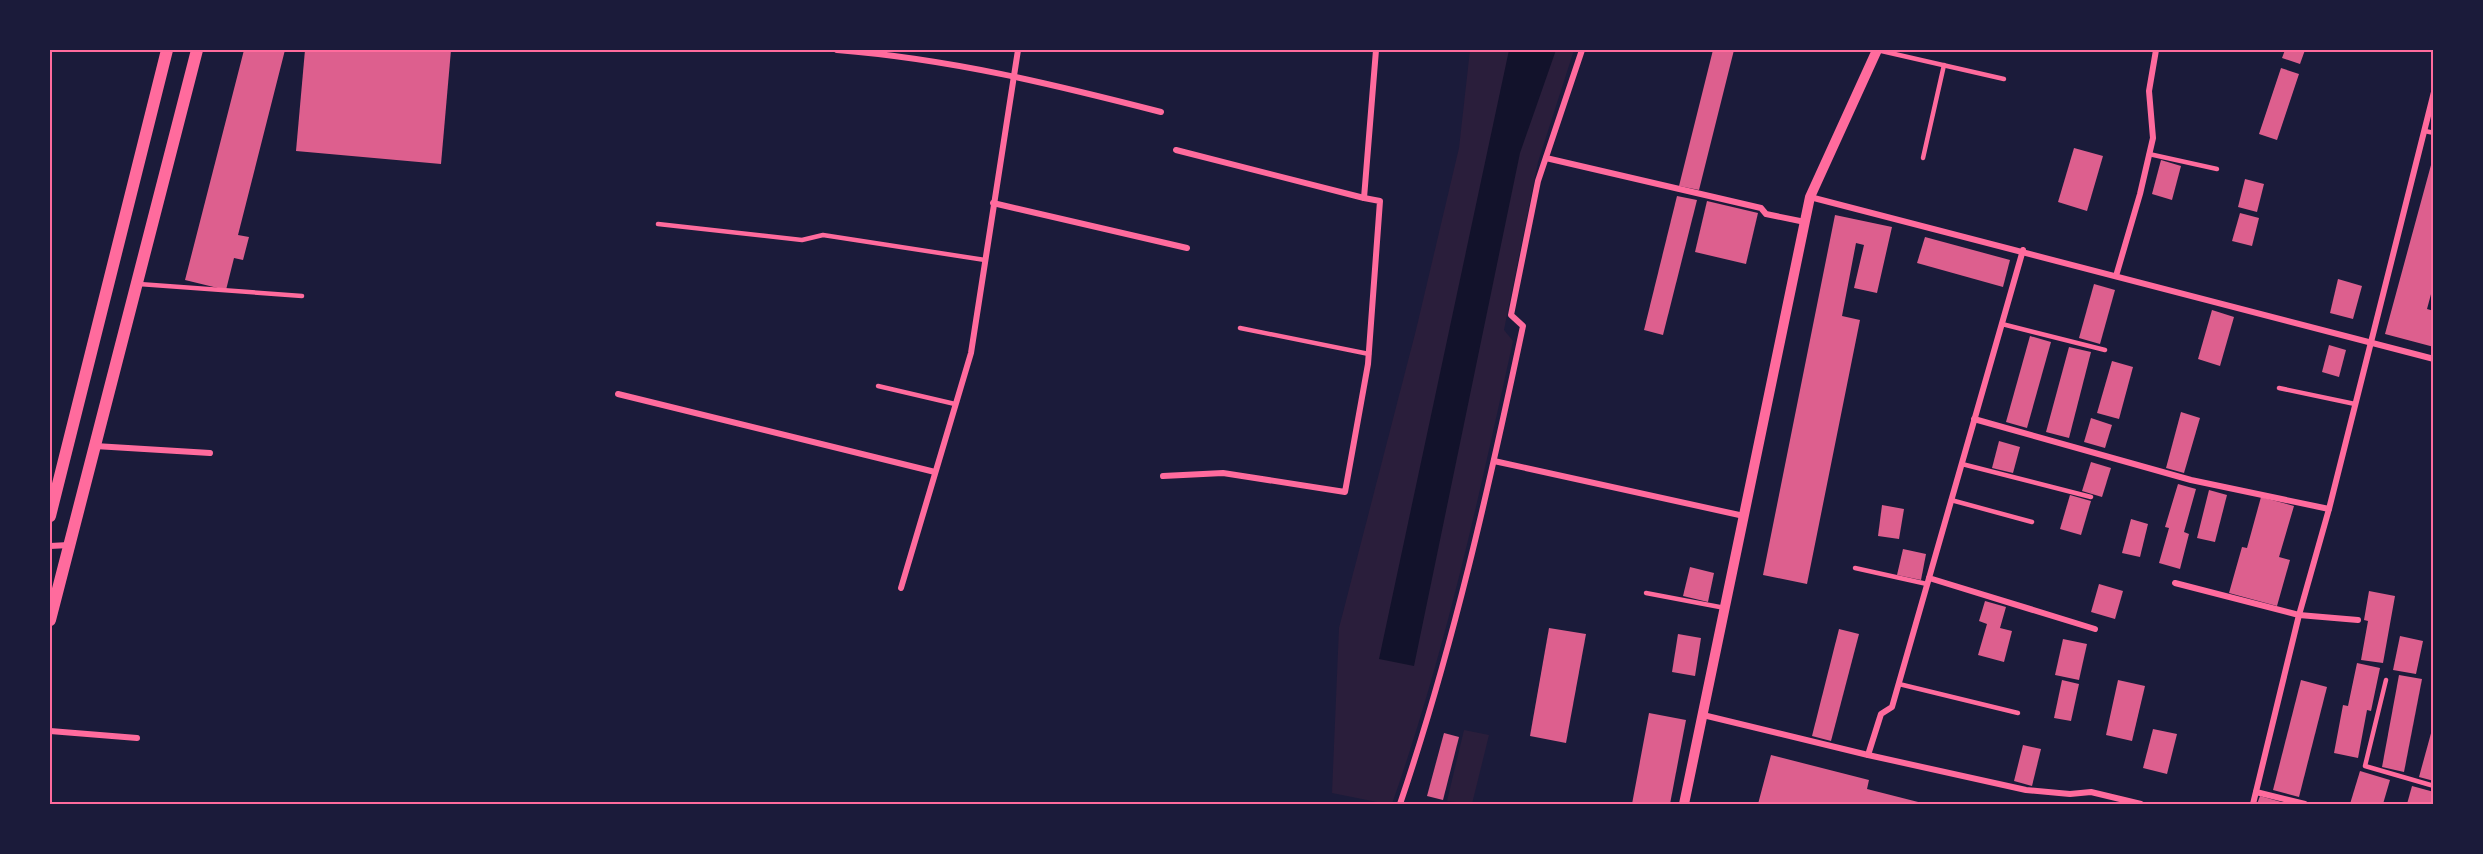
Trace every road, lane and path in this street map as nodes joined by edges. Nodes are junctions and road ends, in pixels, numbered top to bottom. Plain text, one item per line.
1 (167, 50) edge
2 (197, 50) edge
3 (837, 50) edge
4 (1017, 50) edge
5 (1376, 50) edge
6 (1582, 50) edge
7 (1877, 50) edge
8 (2156, 50) edge
9 (1944, 65) junction
10 (1013, 74) junction
11 (2004, 80) dead end
12 (2433, 92) edge
13 (1161, 112) dead end
14 (2425, 131) junction
15 (2433, 133) edge
16 (1176, 150) dead end
17 (2149, 154) junction
18 (1546, 158) junction
19 (1923, 158) dead end
20 (2217, 169) dead end
21 (1810, 197) junction
22 (1365, 198) junction
23 (993, 203) junction
24 (1805, 222) junction
25 (658, 224) dead end
26 (1187, 248) dead end
27 (2023, 250) junction
28 (985, 260) junction
29 (2116, 276) junction
30 (136, 284) junction
31 (302, 296) dead end
32 (2002, 324) junction
33 (1240, 328) dead end
34 (2371, 344) junction
35 (2105, 350) dead end
36 (1369, 354) junction
37 (2433, 358) edge
38 (878, 387) dead end
39 (2279, 388) dead end
40 (618, 394) dead end
41 (955, 404) junction
42 (2355, 404) junction
43 (1974, 419) junction
44 (95, 446) junction
45 (210, 453) dead end
46 (1494, 461) junction
47 (1962, 464) junction
48 (935, 472) junction
49 (1163, 476) dead end
50 (2091, 497) dead end
51 (1951, 500) junction
52 (2329, 509) junction
53 (50, 516) edge
54 (1744, 516) junction
55 (2032, 522) dead end
56 (69, 545) junction
57 (50, 546) edge
58 (1855, 568) dead end
59 (1928, 581) junction
60 (2175, 583) dead end
61 (901, 588) dead end
62 (1646, 593) dead end
63 (1725, 608) junction
64 (2299, 615) junction
65 (50, 620) edge
66 (2358, 620) dead end
67 (2095, 629) dead end
68 (2386, 680) dead end
69 (1899, 684) junction
70 (2018, 713) dead end
71 (1703, 715) junction
72 (50, 731) edge
73 (137, 738) dead end
74 (1868, 755) junction
75 (2433, 786) edge
76 (2256, 792) junction
77 (1400, 804) edge
78 (1684, 804) edge
79 (2141, 804) edge
80 (2253, 804) edge
81 (2305, 804) edge

1 - 53 main road
2 - 30 main road
3 - 10 street
4 - 10 street
5 - 22 street
6 - 18 street
7 - 9 lane
7 - 21 street
8 - 17 street
9 - 11 lane
9 - 19 lane
10 - 13 street
10 - 23 street
12 - 14 street
14 - 15 lane
14 - 34 street
16 - 22 street
17 - 20 lane
17 - 29 street
18 - 24 street
18 - 46 street
21 - 24 street
21 - 27 street
22 - 36 street
23 - 26 street
23 - 28 street
24 - 54 street
25 - 28 lane
27 - 29 street
27 - 32 street
28 - 41 street
29 - 34 street
30 - 31 lane
30 - 44 main road
32 - 35 lane
32 - 43 street
33 - 36 lane
34 - 37 street
34 - 42 street
36 - 49 street
38 - 41 lane
39 - 42 lane
40 - 48 street
41 - 48 street
42 - 52 street
43 - 47 street
43 - 52 street
44 - 45 street
44 - 56 main road
46 - 54 street
46 - 77 street
47 - 50 lane
47 - 51 street
48 - 61 street
51 - 55 lane
51 - 59 street
52 - 64 street
54 - 63 street
56 - 57 street
56 - 65 main road
58 - 59 lane
59 - 67 street
59 - 69 street
60 - 64 street
62 - 63 lane
63 - 71 street
64 - 66 street
64 - 76 street
68 - 75 lane
69 - 70 lane
69 - 74 street
71 - 74 street
71 - 78 street
72 - 73 street
74 - 79 street
76 - 80 street
76 - 81 street

